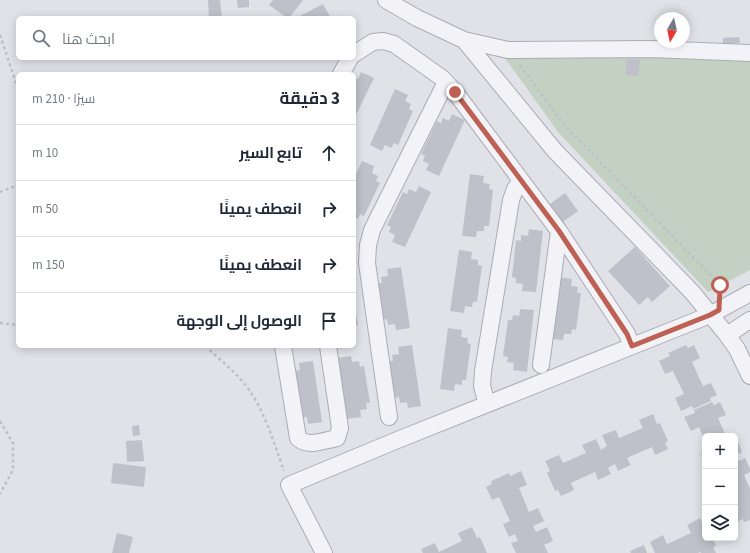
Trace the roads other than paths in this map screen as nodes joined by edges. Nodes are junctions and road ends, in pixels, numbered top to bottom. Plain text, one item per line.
1 (386, 0) edge
2 (464, 40) junction
3 (356, 53) edge
4 (750, 53) edge
5 (349, 60) edge
6 (341, 72) edge
7 (446, 82) junction
8 (521, 180) junction
9 (559, 231) junction
10 (361, 254) edge
11 (750, 293) edge
12 (714, 312) junction
13 (750, 320) edge
14 (727, 335) junction
15 (632, 346) junction
16 (282, 348) edge
17 (328, 348) edge
18 (541, 364) dead end
19 (750, 376) edge
20 (487, 404) junction
21 (389, 417) dead end
22 (324, 553) edge

1 - 2 street
2 - 4 street
2 - 12 street
3 - 7 street
5 - 6 street
7 - 8 street
7 - 10 street
8 - 9 street
8 - 20 street
9 - 15 street
9 - 18 street
10 - 21 street
11 - 12 street
12 - 14 street
12 - 15 street
13 - 14 street
14 - 19 street
15 - 20 street
16 - 17 street
20 - 22 street

